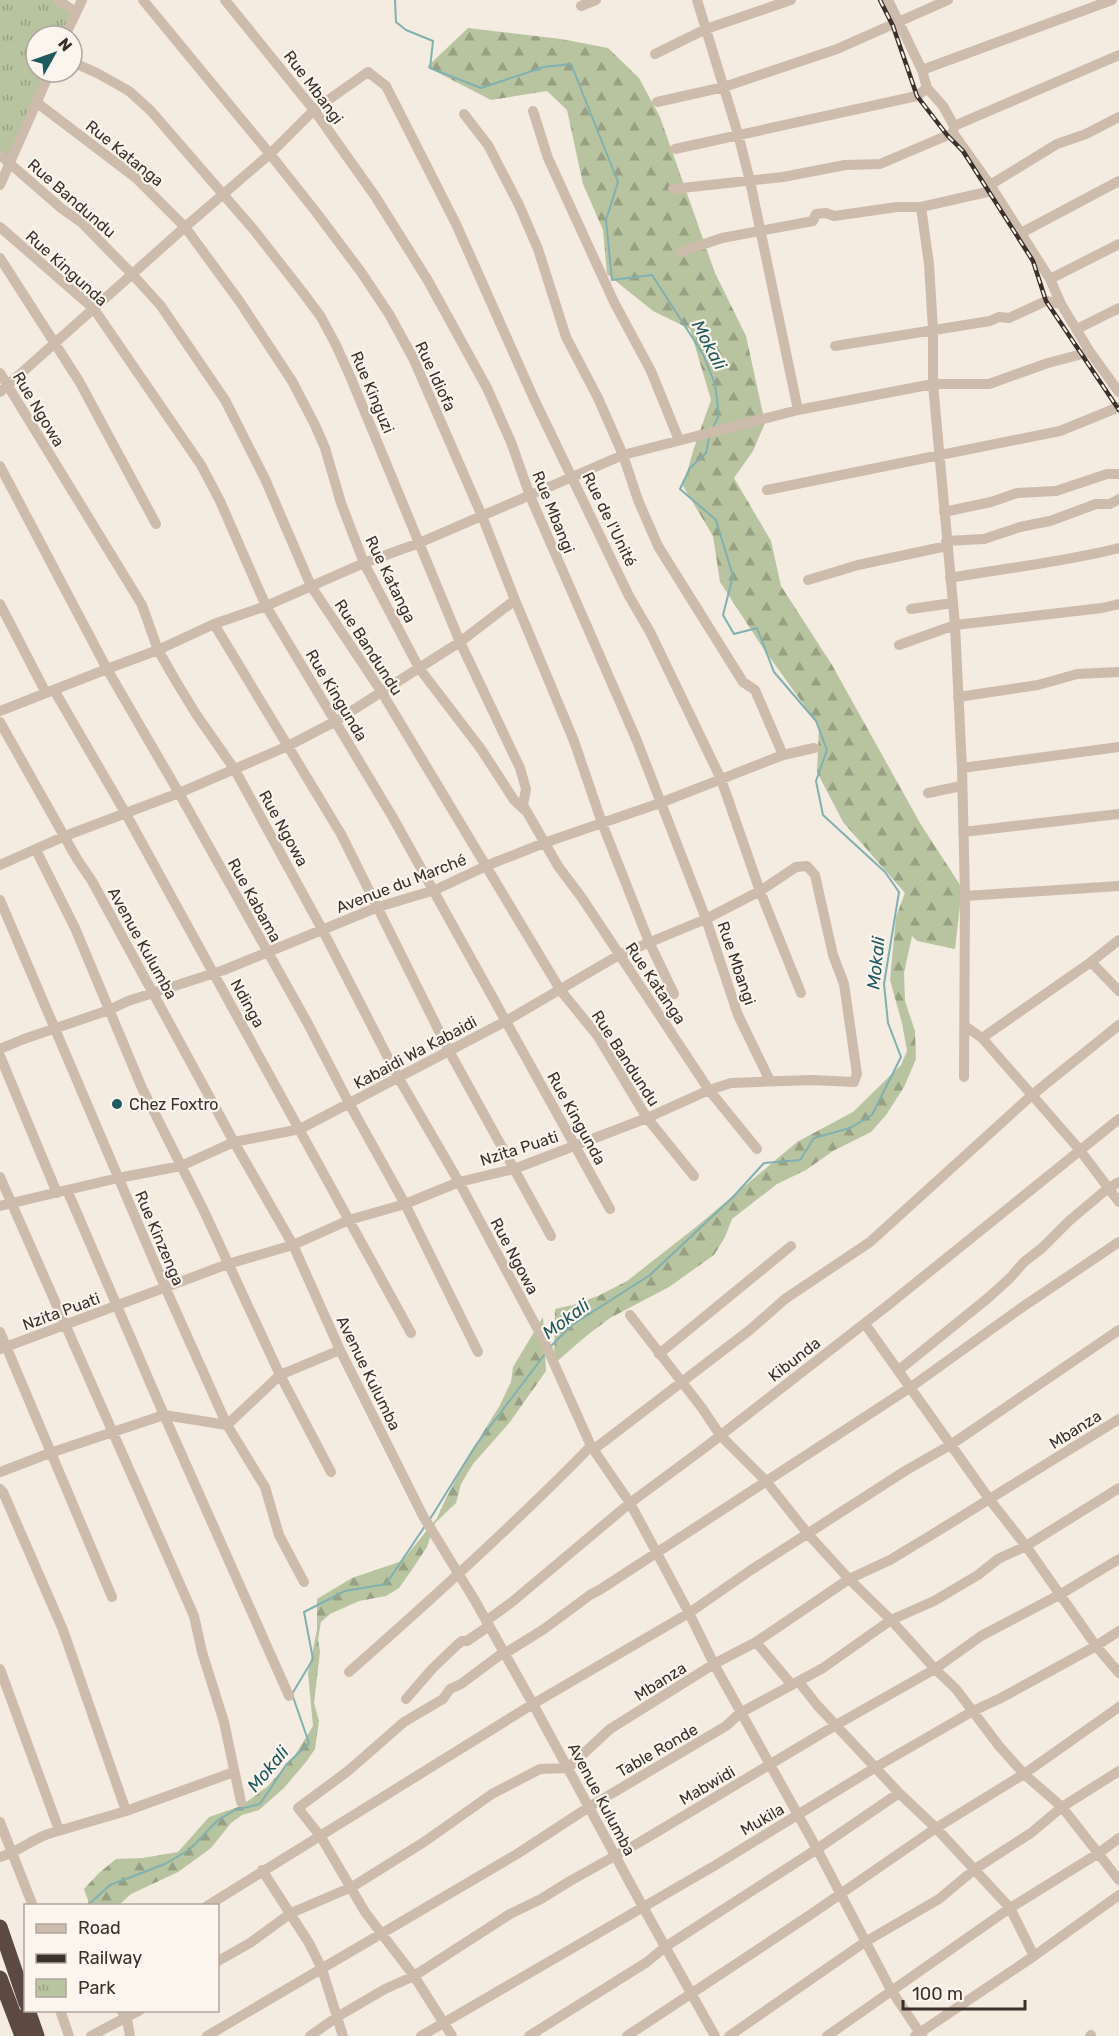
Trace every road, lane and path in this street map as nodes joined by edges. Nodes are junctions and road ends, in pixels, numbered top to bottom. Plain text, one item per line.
1 (58, 0) edge
2 (82, 0) edge
3 (143, 0) edge
4 (225, 0) edge
5 (596, 0) edge
6 (697, 0) edge
7 (791, 0) edge
8 (888, 0) edge
9 (948, 0) edge
10 (1113, 0) edge
11 (581, 6) dead end
12 (75, 12) junction
13 (899, 22) junction
14 (70, 24) edge
15 (706, 29) junction
16 (655, 54) dead end
17 (1119, 55) edge
18 (84, 67) edge
19 (922, 70) junction
20 (44, 84) edge
21 (724, 87) junction
22 (927, 88) junction
23 (36, 102) junction
24 (657, 102) dead end
25 (314, 110) junction
26 (533, 111) dead end
27 (464, 114) dead end
28 (1119, 117) edge
29 (953, 130) junction
30 (738, 134) junction
31 (675, 149) dead end
32 (270, 154) junction
33 (0, 155) edge
34 (10, 163) junction
35 (750, 181) junction
36 (1119, 181) edge
37 (0, 185) edge
38 (990, 185) junction
39 (673, 189) dead end
40 (222, 194) junction
41 (921, 207) junction
42 (0, 227) edge
43 (184, 227) junction
44 (760, 231) junction
45 (1021, 233) junction
46 (1119, 244) edge
47 (681, 252) dead end
48 (0, 258) edge
49 (133, 274) junction
50 (1050, 279) junction
51 (1061, 304) junction
52 (1119, 308) edge
53 (94, 309) junction
54 (1077, 329) junction
55 (933, 330) junction
56 (55, 343) junction
57 (835, 346) dead end
58 (1090, 352) junction
59 (1119, 371) edge
60 (0, 373) edge
61 (1108, 376) junction
62 (933, 384) junction
63 (4, 389) edge
64 (1119, 392) edge
65 (1119, 407) edge
66 (798, 410) junction
67 (679, 440) junction
68 (623, 455) junction
69 (940, 456) junction
70 (0, 466) edge
71 (1119, 474) edge
72 (573, 478) junction
73 (767, 490) dead end
74 (530, 496) junction
75 (1119, 499) edge
76 (944, 512) junction
77 (482, 516) junction
78 (156, 524) dead end
79 (419, 543) junction
80 (947, 544) junction
81 (1119, 548) edge
82 (364, 563) junction
83 (950, 578) junction
84 (808, 580) dead end
85 (311, 586) junction
86 (515, 600) junction
87 (952, 603) junction
88 (0, 604) edge
89 (1119, 604) edge
90 (266, 606) junction
91 (911, 609) dead end
92 (214, 624) junction
93 (955, 626) junction
94 (460, 642) junction
95 (899, 645) dead end
96 (158, 650) junction
97 (419, 668) junction
98 (107, 669) junction
99 (1119, 672) edge
100 (381, 691) junction
101 (50, 692) junction
102 (958, 697) junction
103 (0, 711) edge
104 (336, 721) junction
105 (0, 722) edge
106 (288, 746) junction
107 (1119, 747) edge
108 (814, 748) dead end
109 (783, 755) junction
110 (962, 768) junction
111 (235, 770) junction
112 (721, 779) junction
113 (961, 786) junction
114 (179, 793) junction
115 (928, 793) dead end
116 (660, 803) junction
117 (527, 812) junction
118 (126, 814) junction
119 (1119, 814) edge
120 (602, 823) junction
121 (963, 832) junction
122 (65, 836) junction
123 (544, 843) junction
124 (36, 850) junction
125 (0, 865) edge
126 (486, 866) junction
127 (815, 875) joint
128 (1119, 886) edge
129 (435, 890) junction
130 (760, 891) junction
131 (965, 896) junction
132 (0, 900) edge
133 (378, 907) junction
134 (706, 919) junction
135 (322, 929) junction
136 (1119, 940) edge
137 (649, 942) junction
138 (267, 952) junction
139 (620, 956) junction
140 (1091, 962) junction
141 (214, 972) junction
142 (561, 991) junction
143 (1119, 992) edge
144 (153, 993) junction
145 (801, 993) dead end
146 (674, 994) dead end
147 (109, 1010) junction
148 (506, 1021) junction
149 (1119, 1025) edge
150 (965, 1026) junction
151 (54, 1028) junction
152 (982, 1038) junction
153 (0, 1049) edge
154 (449, 1051) junction
155 (0, 1056) edge
156 (398, 1077) junction
157 (964, 1077) dead end
158 (770, 1081) junction
159 (709, 1090) junction
160 (1032, 1095) junction
161 (349, 1103) junction
162 (647, 1118) junction
163 (1119, 1119) edge
164 (300, 1129) junction
165 (234, 1142) junction
166 (575, 1145) junction
167 (757, 1149) dead end
168 (1079, 1149) junction
169 (181, 1166) junction
170 (514, 1169) junction
171 (694, 1176) dead end
172 (0, 1177) edge
173 (118, 1178) junction
174 (459, 1182) junction
175 (1119, 1182) edge
176 (1107, 1189) junction
177 (62, 1191) junction
178 (1119, 1202) edge
179 (12, 1203) junction
180 (405, 1204) junction
181 (0, 1206) edge
182 (610, 1209) dead end
183 (349, 1221) junction
184 (551, 1236) dead end
185 (1119, 1242) edge
186 (292, 1245) junction
187 (791, 1246) dead end
188 (228, 1264) junction
189 (165, 1287) junction
190 (118, 1306) junction
191 (630, 1315) dead end
192 (65, 1324) junction
193 (865, 1324) junction
194 (1119, 1330) edge
195 (0, 1332) edge
196 (411, 1333) dead end
197 (3, 1348) edge
198 (340, 1350) junction
199 (478, 1352) dead end
200 (659, 1354) junction
201 (899, 1370) junction
202 (280, 1375) junction
203 (682, 1382) junction
204 (911, 1387) junction
205 (164, 1415) junction
206 (1119, 1419) edge
207 (227, 1425) junction
208 (112, 1431) junction
209 (720, 1435) junction
210 (952, 1444) junction
211 (592, 1448) junction
212 (50, 1453) junction
213 (0, 1472) edge
214 (331, 1472) dead end
215 (766, 1481) junction
216 (1119, 1488) edge
217 (0, 1489) edge
218 (990, 1500) junction
219 (630, 1503) junction
220 (808, 1533) junction
221 (1026, 1546) junction
222 (657, 1553) junction
223 (1119, 1559) edge
224 (459, 1574) junction
225 (849, 1579) junction
226 (304, 1582) dead end
227 (1061, 1594) junction
228 (112, 1597) dead end
229 (689, 1613) junction
230 (891, 1620) junction
231 (488, 1624) junction
232 (1119, 1631) edge
233 (756, 1642) junction
234 (1096, 1646) junction
235 (504, 1653) junction
236 (714, 1664) junction
237 (0, 1670) edge
238 (935, 1670) junction
239 (349, 1672) dead end
240 (1119, 1673) edge
241 (795, 1684) junction
242 (289, 1696) dead end
243 (406, 1700) dead end
244 (533, 1704) junction
245 (1119, 1707) edge
246 (973, 1711) junction
247 (740, 1713) junction
248 (836, 1725) junction
249 (769, 1766) junction
250 (876, 1767) junction
251 (568, 1768) junction
252 (1119, 1771) edge
253 (234, 1772) junction
254 (1024, 1774) junction
255 (898, 1793) junction
256 (241, 1802) dead end
257 (589, 1807) junction
258 (1062, 1807) junction
259 (126, 1811) junction
260 (797, 1816) junction
261 (0, 1822) edge
262 (936, 1828) junction
263 (59, 1830) junction
264 (321, 1837) junction
265 (1119, 1838) edge
266 (817, 1849) junction
267 (13, 1853) junction
268 (1100, 1853) junction
269 (615, 1856) junction
270 (0, 1857) edge
271 (975, 1869) junction
272 (262, 1870) junction
273 (1119, 1880) edge
274 (352, 1887) junction
275 (839, 1894) junction
276 (1119, 1895) edge
277 (33, 1904) edge
278 (209, 1904) edge
279 (643, 1907) junction
280 (1010, 1908) junction
281 (291, 1913) junction
282 (0, 1927) edge
283 (382, 1934) junction
284 (865, 1942) junction
285 (665, 1947) junction
286 (1034, 1956) junction
287 (219, 1960) edge
288 (322, 1969) junction
289 (414, 1976) junction
290 (0, 1978) edge
291 (891, 1990) junction
292 (691, 1994) junction
293 (19, 1998) edge
294 (29, 2012) edge
295 (61, 2012) edge
296 (124, 2014) edge
297 (337, 2017) junction
298 (443, 2023) junction
299 (919, 2035) edge
300 (22, 2036) edge
301 (37, 2036) edge
302 (69, 2036) edge
303 (91, 2036) edge
304 (130, 2036) edge
305 (207, 2036) edge
306 (310, 2036) edge
307 (343, 2036) edge
308 (421, 2036) edge
309 (452, 2036) edge
310 (529, 2036) edge
311 (627, 2036) edge
312 (715, 2036) edge
313 (729, 2036) edge
314 (827, 2036) edge

1 - 12 street
2 - 12 street
3 - 32 street, Rue Idiofa
4 - 25 street, Rue Mbangi
5 - 11 street
6 - 15 street
7 - 15 street
8 - 13 street
9 - 13 street
10 - 19 street
12 - 14 street
13 - 19 street
13 - 21 street
15 - 16 street
15 - 21 street
17 - 29 street
18 - 40 street, Rue Kinguzi
19 - 22 street
20 - 23 street
21 - 24 street
21 - 30 street
22 - 29 street
22 - 30 street
23 - 34 street
23 - 43 street, Rue Katanga
25 - 32 street
25 - 72 street, Rue de l'Unité
25 - 74 street, Rue Mbangi
26 - 67 street
27 - 68 street
28 - 38 street
29 - 35 street
29 - 38 street
30 - 31 street
30 - 35 street
32 - 40 street
32 - 77 street, Rue Idiofa
33 - 34 street, Rue Bandundu
34 - 37 street
34 - 49 street, Rue Bandundu
35 - 39 street
35 - 44 street
36 - 45 street
38 - 41 street
38 - 45 street
40 - 43 street
40 - 79 street, Rue Kinguzi
41 - 44 street
41 - 55 street
42 - 53 street, Rue Kingunda
43 - 49 street
43 - 82 street, Rue Katanga
44 - 47 street
44 - 66 street
45 - 50 street
46 - 50 street
48 - 56 street
49 - 53 street
49 - 85 street, Rue Bandundu
50 - 51 street
51 - 54 street
51 - 55 street
52 - 54 street
53 - 56 street
53 - 90 street, Rue Kingunda
54 - 58 street
55 - 57 street
55 - 62 street
56 - 63 street
56 - 78 street
58 - 61 street
58 - 62 street
59 - 61 street
60 - 63 street, Rue Ngowa
61 - 64 street
62 - 66 street
62 - 69 street
63 - 96 street, Rue Ngowa
65 - 69 street
66 - 67 street
67 - 68 street
68 - 72 street
68 - 109 street
69 - 73 street
69 - 76 street
70 - 98 street, Rue Kabama
71 - 76 street
72 - 74 street
72 - 112 street, Rue de l'Unité
74 - 77 street
74 - 116 street, Rue Mbangi
75 - 80 street
76 - 80 street
77 - 79 street
77 - 86 street, Rue Idiofa
79 - 82 street
79 - 94 street, Rue Kinguzi
80 - 83 street
80 - 84 street
81 - 83 street
82 - 85 street
82 - 97 street, Rue Katanga
83 - 87 street
85 - 90 street
85 - 100 street, Rue Bandundu
86 - 94 street
86 - 120 street, Rue Idiofa
87 - 91 street
87 - 93 street
88 - 101 street, Ndinga
89 - 93 street
90 - 92 street
90 - 104 street, Rue Kingunda
92 - 96 street
92 - 106 street
93 - 95 street
93 - 102 street
94 - 97 street
94 - 117 street, Rue Kinguzi
96 - 98 street
96 - 111 street, Rue Ngowa
97 - 100 street
97 - 117 street, Rue Katanga
98 - 101 street
98 - 114 street, Rue Kabama
99 - 102 street
100 - 104 street
100 - 126 street, Rue Bandundu
101 - 103 street
101 - 118 street, Ndinga
102 - 110 street
104 - 106 street
104 - 129 street, Rue Kingunda
105 - 122 street, Avenue Kulumba
106 - 111 street
106 - 133 street
107 - 110 street
108 - 109 street, Avenue du Marché
109 - 112 street, Avenue du Marché
110 - 113 street
111 - 114 street
111 - 135 street, Rue Ngowa
112 - 116 street, Avenue du Marché
112 - 130 street, Rue de l'Unité
113 - 115 street
113 - 121 street
114 - 118 street
114 - 138 street, Rue Kabama
116 - 120 street, Avenue du Marché
116 - 134 street, Rue Mbangi
117 - 123 street, Rue Katanga
118 - 122 street
118 - 141 street, Ndinga
119 - 121 street
120 - 123 street, Avenue du Marché
120 - 137 street, Rue Idiofa
121 - 131 street
122 - 124 street
122 - 144 street, Avenue Kulumba
123 - 126 street, Avenue du Marché
123 - 139 street, Rue Katanga
124 - 125 street
124 - 147 street
126 - 129 street, Avenue du Marché
126 - 142 street, Rue Bandundu
127 - 130 street, Kabaidi Wa Kabaidi
127 - 158 street, Nzita Puati
128 - 131 street
129 - 133 street, Avenue du Marché
129 - 148 street, Rue Kingunda
130 - 134 street, Kabaidi Wa Kabaidi
130 - 145 street, Rue de l'Unité
131 - 150 street
132 - 151 street, Rue Kinzenga
133 - 135 street, Avenue du Marché
133 - 154 street
134 - 137 street, Kabaidi Wa Kabaidi
134 - 158 street, Rue Mbangi
135 - 138 street, Avenue du Marché
135 - 156 street, Rue Ngowa
136 - 140 street
137 - 139 street, Kabaidi Wa Kabaidi
137 - 146 street, Rue Idiofa
138 - 141 street, Avenue du Marché
138 - 161 street, Rue Kabama
139 - 142 street, Kabaidi Wa Kabaidi
139 - 159 street, Rue Katanga
140 - 143 street
140 - 152 street
141 - 144 street, Avenue du Marché
141 - 164 street, Ndinga
142 - 148 street, Kabaidi Wa Kabaidi
142 - 162 street, Rue Bandundu
144 - 147 street, Avenue du Marché
144 - 165 street, Avenue Kulumba
147 - 151 street, Avenue du Marché
147 - 169 street
148 - 154 street, Kabaidi Wa Kabaidi
148 - 166 street, Rue Kingunda
149 - 160 street
150 - 152 street
150 - 157 street
151 - 153 street, Avenue du Marché
151 - 173 street, Rue Kinzenga
152 - 160 street
154 - 156 street, Kabaidi Wa Kabaidi
154 - 170 street
155 - 177 street
156 - 161 street, Kabaidi Wa Kabaidi
156 - 174 street, Rue Ngowa
158 - 159 street, Nzita Puati
159 - 162 street, Nzita Puati
159 - 167 street, Rue Katanga
160 - 168 street
160 - 203 street
161 - 164 street, Kabaidi Wa Kabaidi
161 - 180 street, Rue Kabama
162 - 166 street, Nzita Puati
162 - 171 street, Rue Bandundu
163 - 168 street, Kibunda
164 - 165 street, Kabaidi Wa Kabaidi
164 - 183 street, Ndinga
165 - 169 street, Kabaidi Wa Kabaidi
165 - 186 street, Avenue Kulumba
166 - 170 street, Nzita Puati
166 - 182 street, Rue Kingunda
168 - 176 street
168 - 193 street, Kibunda
169 - 173 street, Kabaidi Wa Kabaidi
169 - 188 street
170 - 174 street, Nzita Puati
170 - 184 street
172 - 179 street
173 - 177 street, Kabaidi Wa Kabaidi
173 - 189 street, Rue Kinzenga
174 - 180 street, Nzita Puati
174 - 211 street, Rue Ngowa
175 - 176 street
176 - 178 street
176 - 201 street
177 - 179 street, Kabaidi Wa Kabaidi
177 - 190 street
179 - 181 street, Kabaidi Wa Kabaidi
179 - 192 street
180 - 183 street, Nzita Puati
180 - 199 street, Rue Kabama
183 - 186 street, Nzita Puati
183 - 196 street, Ndinga
185 - 204 street
186 - 188 street, Nzita Puati
186 - 198 street, Avenue Kulumba
187 - 200 street
188 - 189 street, Nzita Puati
188 - 202 street
189 - 190 street, Nzita Puati
189 - 207 street, Rue Kinzenga
190 - 192 street, Nzita Puati
190 - 205 street
191 - 200 street
192 - 197 street, Nzita Puati
192 - 208 street
193 - 201 street
193 - 209 street, Kibunda
194 - 210 street
195 - 197 street
197 - 212 street
198 - 202 street
198 - 224 street, Avenue Kulumba
200 - 203 street
201 - 204 street
202 - 207 street
202 - 214 street
203 - 209 street
203 - 211 street
204 - 210 street
204 - 215 street
205 - 207 street
205 - 208 street
205 - 242 street
206 - 218 street, Mbanza
207 - 226 street, Rue Kinzenga
208 - 212 street
208 - 253 street
209 - 215 street
209 - 219 street, Kibunda
210 - 218 street
210 - 220 street
211 - 219 street, Rue Ngowa
211 - 224 street
212 - 213 street
212 - 228 street
215 - 220 street
215 - 222 street
216 - 221 street, Table Ronde
217 - 259 street
218 - 221 street
218 - 225 street, Mbanza
219 - 222 street, Rue Ngowa
219 - 231 street, Kibunda
220 - 225 street
220 - 229 street
221 - 227 street
221 - 230 street, Table Ronde
222 - 229 street, Rue Ngowa
222 - 235 street
223 - 227 street, Mabwidi
224 - 231 street, Avenue Kulumba
224 - 239 street
225 - 230 street
225 - 233 street, Mbanza
227 - 234 street
227 - 238 street, Mabwidi
229 - 236 street, Rue Ngowa
229 - 244 street
230 - 238 street
230 - 241 street, Table Ronde
231 - 235 street, Avenue Kulumba
231 - 243 street, Kibunda
232 - 234 street, Mukila
233 - 236 street, Mbanza
233 - 241 street
234 - 240 street
234 - 246 street, Mukila
235 - 244 street, Avenue Kulumba
235 - 264 street
236 - 247 street, Rue Ngowa
236 - 251 street, Mbanza
237 - 263 street
238 - 246 street
238 - 248 street, Mabwidi
241 - 247 street, Table Ronde
241 - 248 street
244 - 251 street, Avenue Kulumba
244 - 264 street
245 - 254 street
246 - 250 street, Mukila
246 - 254 street
247 - 249 street, Rue Ngowa
247 - 257 street, Table Ronde
248 - 249 street, Mabwidi
248 - 250 street
249 - 260 street, Rue Ngowa
249 - 269 street, Mabwidi
250 - 255 street
250 - 260 street, Mukila
251 - 257 street, Avenue Kulumba
251 - 274 street
252 - 258 street
253 - 256 street
253 - 259 street
254 - 258 street
254 - 262 street
255 - 262 street
255 - 266 street
257 - 269 street, Avenue Kulumba
257 - 283 street, Table Ronde
258 - 268 street
258 - 271 street
259 - 263 street
260 - 266 street, Rue Ngowa
260 - 279 street, Mukila
261 - 267 street
262 - 271 street
262 - 275 street
263 - 267 street
264 - 272 street
264 - 274 street
265 - 268 street
266 - 275 street, Rue Ngowa
266 - 285 street
267 - 270 street
267 - 277 street
268 - 273 street
268 - 280 street
269 - 279 street, Avenue Kulumba
269 - 289 street, Mabwidi
271 - 280 street
271 - 284 street
272 - 278 street
272 - 281 street
274 - 281 street
274 - 283 street
275 - 284 street, Rue Ngowa
275 - 292 street
276 - 286 street
279 - 285 street, Avenue Kulumba
279 - 298 street, Mukila
280 - 286 street
280 - 291 street
281 - 287 street
281 - 288 street
282 - 293 highway
283 - 288 street, Table Ronde
283 - 289 street
284 - 291 street, Rue Ngowa
284 - 313 street
285 - 292 street, Avenue Kulumba
285 - 310 street
286 - 299 street
288 - 297 street
288 - 305 street, Table Ronde
289 - 297 street, Mabwidi
289 - 298 street
290 - 293 highway
291 - 299 street, Rue Ngowa
291 - 314 street
292 - 311 street
292 - 312 street, Avenue Kulumba
293 - 300 highway
294 - 301 highway
295 - 302 street
296 - 303 street
296 - 304 street
297 - 306 street, Mabwidi
297 - 307 street
298 - 308 street, Mukila
298 - 309 street

